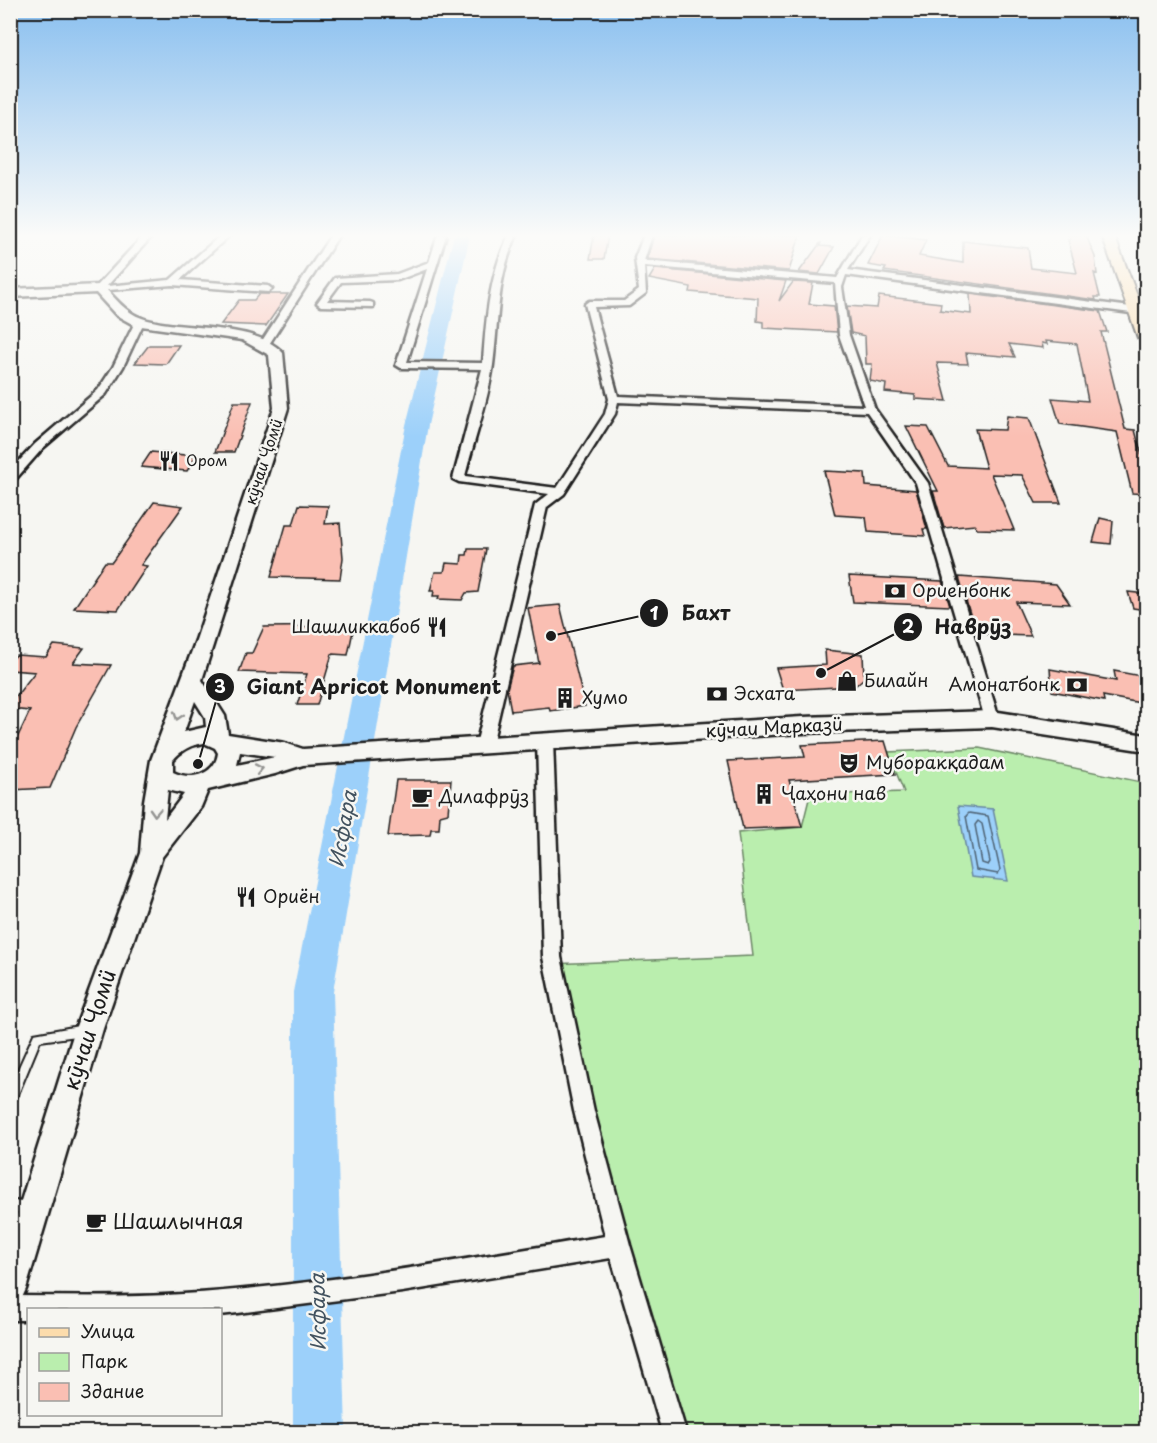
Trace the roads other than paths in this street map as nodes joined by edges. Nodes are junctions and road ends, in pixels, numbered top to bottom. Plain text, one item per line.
1 (112, 302) edge
2 (291, 302) edge
3 (321, 302) edge
4 (421, 302) edge
5 (494, 302) edge
6 (628, 302) edge
7 (840, 302) edge
8 (1059, 302) edge
9 (370, 305) dead end
10 (1142, 312) edge
11 (139, 322) junction
12 (1146, 338) edge
13 (263, 347) junction
14 (488, 366) junction
15 (614, 399) junction
16 (870, 409) junction
17 (10, 479) edge
18 (560, 492) junction
19 (191, 679) junction
20 (992, 719) junction
21 (221, 740) junction
22 (545, 741) junction
23 (1146, 743) edge
24 (484, 745) junction
25 (310, 757) junction
26 (163, 762) junction
27 (206, 781) junction
28 (152, 853) junction
29 (89, 1029) junction
30 (10, 1100) edge
31 (22, 1207) edge
32 (619, 1245) junction
33 (10, 1289) edge
34 (10, 1308) edge
35 (674, 1432) edge

1 - 11 main road
2 - 13 street
3 - 9 street
4 - 14 street
5 - 14 street
6 - 15 street
7 - 16 street
8 - 10 street
10 - 12 main road
11 - 13 main road
11 - 17 street
13 - 19 main road, кӯчаи Ҷомӣ
14 - 18 street
15 - 16 street
15 - 18 street
16 - 20 street
18 - 24 street
19 - 21 main road
19 -> 26 main road, кӯчаи Ҷомӣ
20 - 22 main road, кӯчаи Марказӣ
20 - 23 main road, кӯчаи Марказӣ
21 - 25 main road
21 - 26 main road
21 - 27 main road
22 - 24 main road, кӯчаи Марказӣ
22 - 32 street
24 - 25 main road, кӯчаи Марказӣ
27 -> 25 main road
26 - 27 main road
26 -> 28 main road, кӯчаи Ҷомӣ
27 - 28 main road
28 - 29 main road, кӯчаи Ҷомӣ
29 - 30 lane
29 - 31 main road, кӯчаи Ҷомӣ
31 - 33 main road, кӯчаи Ҷомӣ
32 - 34 street
32 - 35 street

